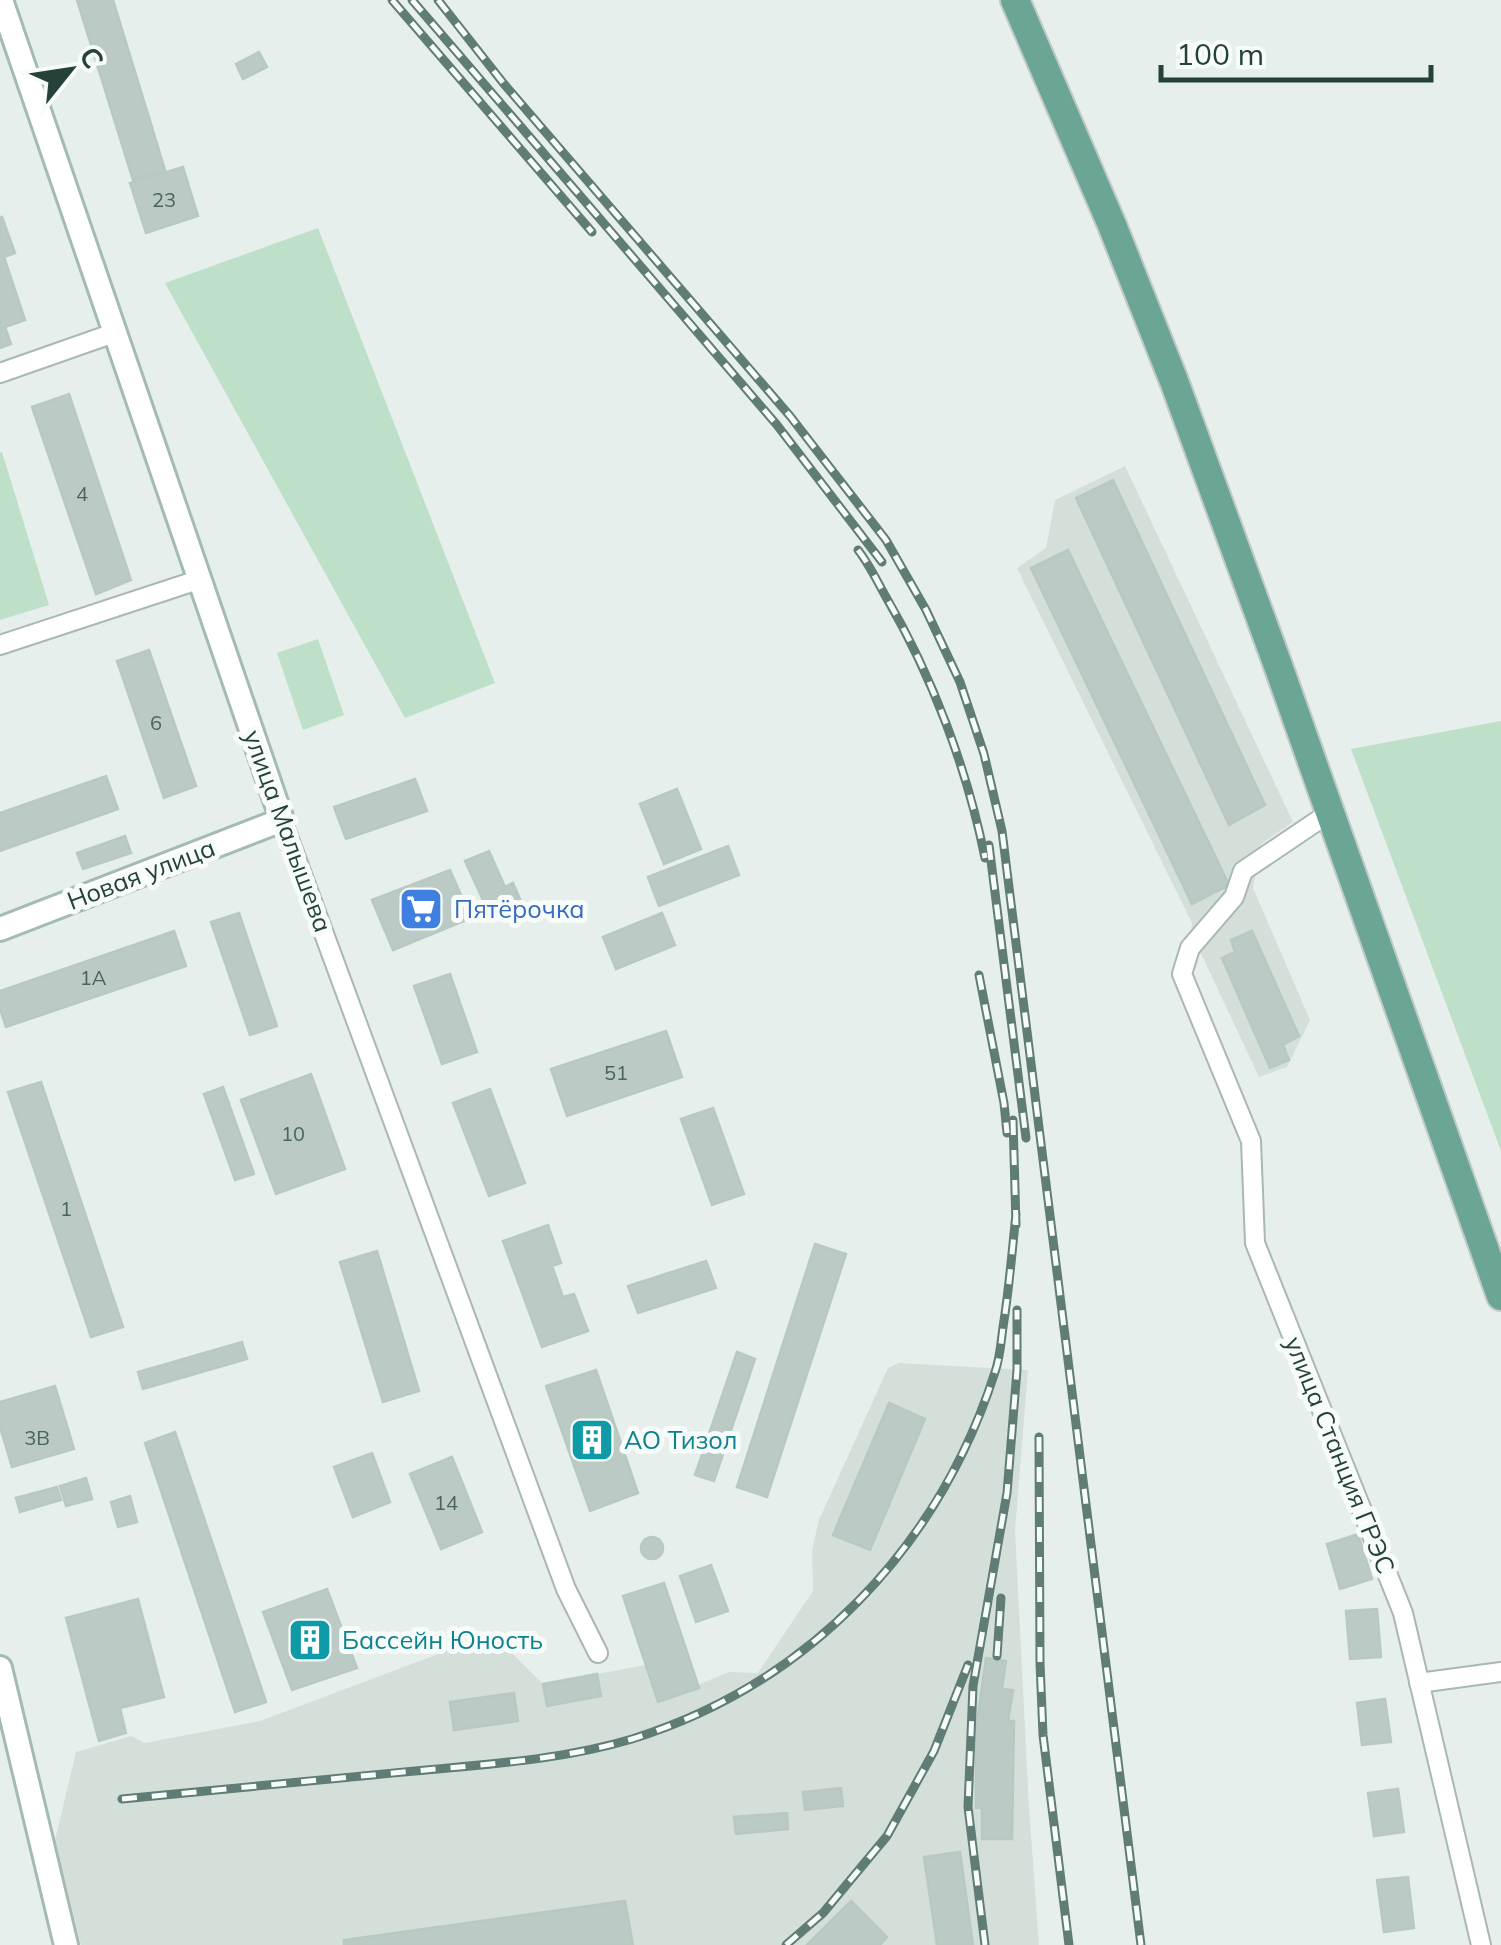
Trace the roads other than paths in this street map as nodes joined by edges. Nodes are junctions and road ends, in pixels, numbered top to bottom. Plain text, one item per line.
1 (1, 0) edge
2 (1015, 0) edge
3 (114, 333) junction
4 (0, 373) edge
5 (202, 579) junction
6 (0, 646) edge
7 (1329, 813) junction
8 (282, 820) junction
9 (0, 928) edge
10 (1501, 1296) edge
11 (598, 1653) dead end
12 (0, 1668) edge
13 (1501, 1672) edge
14 (1420, 1683) junction
15 (66, 1945) edge
16 (1481, 1945) edge

1 - 3 main road, улица Малышева
2 - 7 main road
3 - 4 street
3 - 5 main road, улица Малышева
5 - 6 street
5 - 8 main road, улица Малышева
7 - 10 main road
7 - 14 street, улица Станция ГРЭС
8 - 9 main road, Новая улица
8 - 11 street, улица Малышева
12 - 15 main road
13 - 14 street
14 - 16 street, улица Станция ГРЭС

